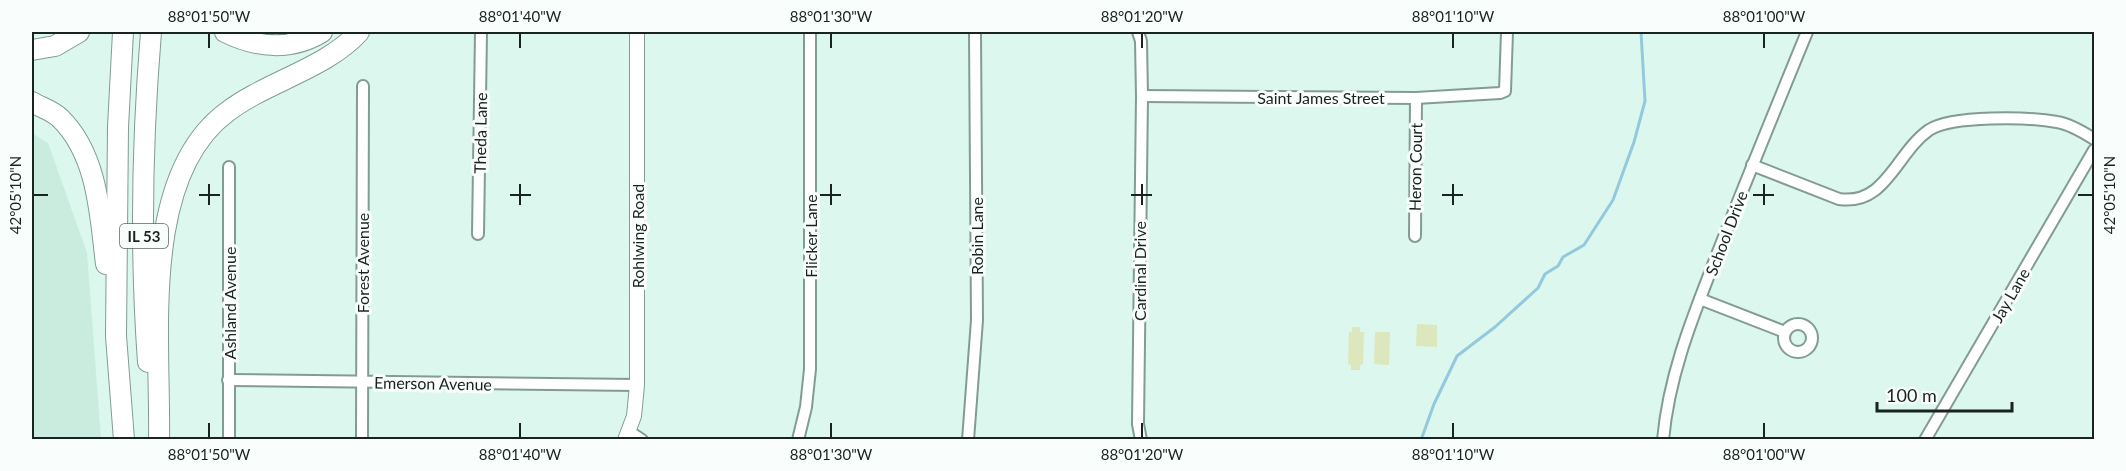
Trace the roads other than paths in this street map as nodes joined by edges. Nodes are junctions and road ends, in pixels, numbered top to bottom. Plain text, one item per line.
1 (79, 32) edge
2 (123, 32) edge
3 (151, 32) edge
4 (225, 32) edge
5 (322, 32) edge
6 (359, 32) edge
7 (481, 32) edge
8 (637, 32) edge
9 (810, 32) edge
10 (975, 32) edge
11 (1138, 32) edge
12 (1506, 32) edge
13 (1807, 32) edge
14 (32, 50) edge
15 (363, 86) dead end
16 (1142, 96) junction
17 (1416, 98) junction
18 (32, 102) edge
19 (2094, 139) edge
20 (2094, 150) edge
21 (1752, 165) junction
22 (229, 167) dead end
23 (478, 234) dead end
24 (1415, 236) dead end
25 (1700, 299) junction
26 (1785, 332) dead end
27 (116, 336) junction
28 (228, 380) junction
29 (361, 382) junction
30 (637, 385) junction
31 (627, 436) edge
32 (124, 440) edge
33 (154, 440) edge
34 (159, 440) edge
35 (228, 440) edge
36 (362, 440) edge
37 (642, 440) edge
38 (798, 440) edge
39 (968, 440) edge
40 (1141, 440) edge
41 (1663, 440) edge
42 (1925, 440) edge

1 - 14 highway
2 - 27 highway, IL 53
3 - 33 highway, IL 53
4 - 5 highway
6 - 34 highway
7 - 23 street, Theda Lane
8 - 30 street, Rohlwing Road
9 - 38 street, Flicker Lane
10 - 39 street, Robin Lane
11 - 16 street, Cardinal Drive
12 - 17 street, Saint James Street
13 - 21 street, School Drive
15 - 29 street, Forest Avenue
16 - 17 street, Saint James Street
16 - 40 street, Cardinal Drive
17 - 24 street, Heron Court
18 - 27 highway
19 - 21 street
20 - 42 street, Jay Lane
21 - 25 street, School Drive
22 - 28 street, Ashland Avenue
25 - 26 street
25 - 41 street, School Drive
27 - 32 highway, IL 53
28 - 29 street, Emerson Avenue
28 - 35 street, Ashland Avenue
29 - 30 street, Emerson Avenue
29 - 36 street, Forest Avenue
30 - 31 street, Rohlwing Road
31 - 37 street

